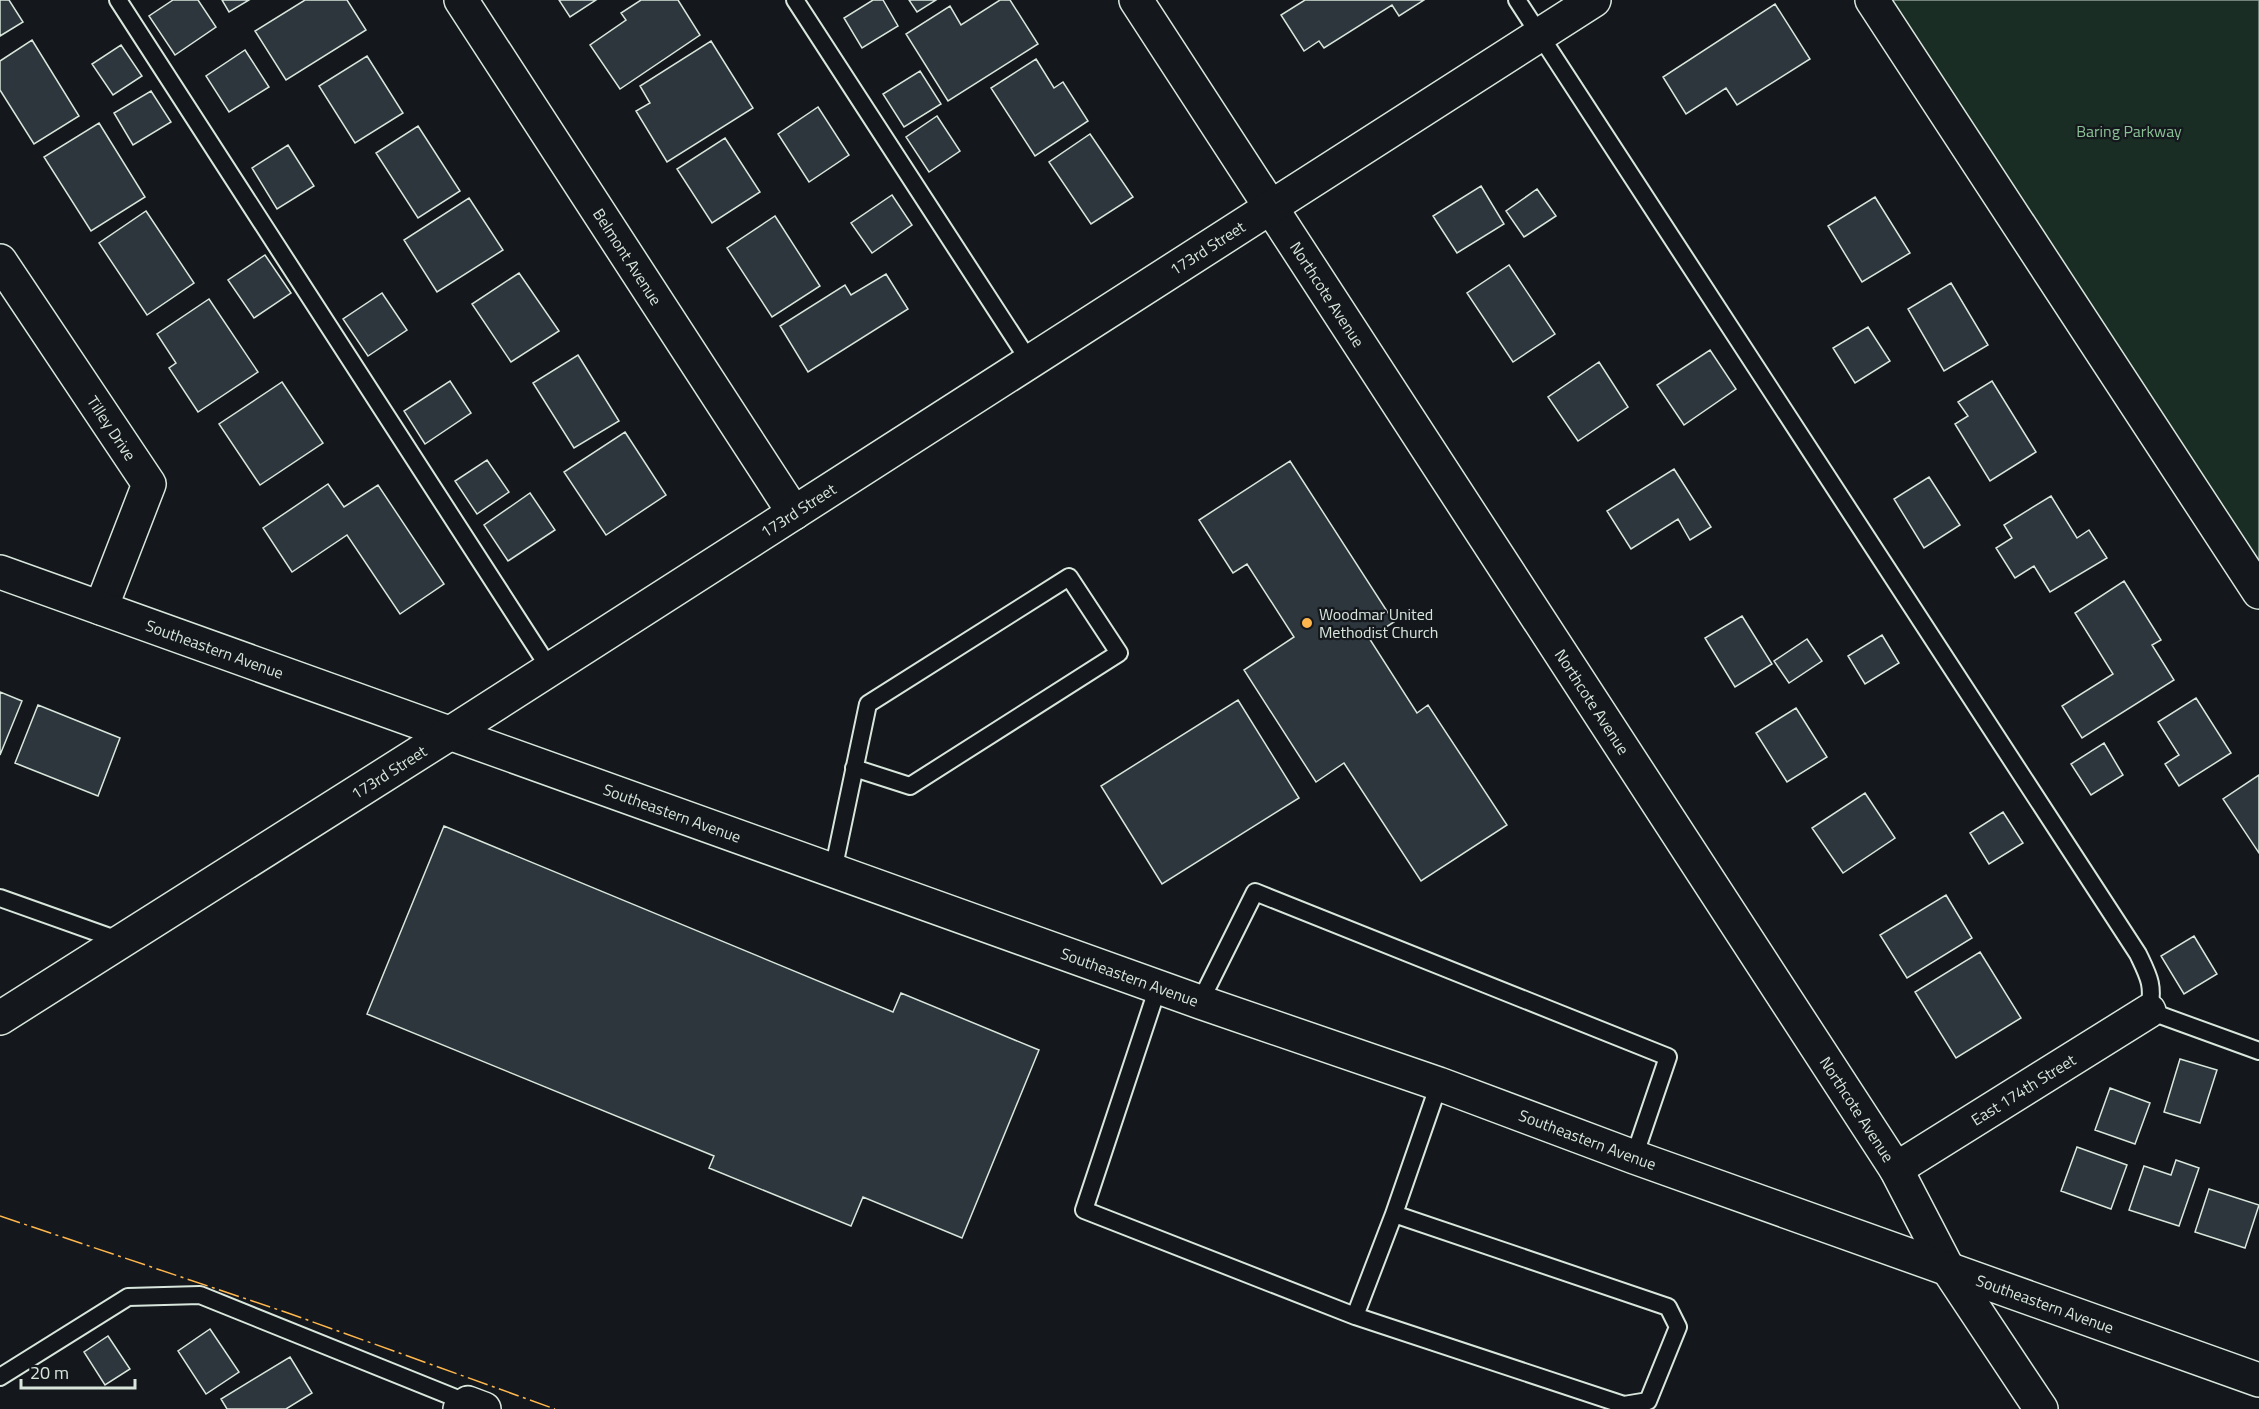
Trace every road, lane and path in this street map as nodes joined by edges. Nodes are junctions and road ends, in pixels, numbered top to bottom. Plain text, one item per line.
1 (118, 0) edge
2 (461, 0) edge
3 (795, 0) edge
4 (1136, 0) edge
5 (1517, 0) edge
6 (1594, 0) edge
7 (1872, 0) edge
8 (1540, 35) junction
9 (1271, 207) junction
10 (0, 261) edge
11 (1030, 362) junction
12 (794, 513) junction
13 (0, 572) edge
14 (2259, 592) edge
15 (101, 608) junction
16 (550, 669) junction
17 (449, 734) junction
18 (855, 768) junction
19 (833, 871) junction
20 (0, 898) edge
21 (121, 942) junction
22 (1158, 987) junction
23 (1200, 1002) junction
24 (2149, 1011) junction
25 (0, 1018) edge
26 (2259, 1051) edge
27 (1439, 1084) junction
28 (1634, 1157) junction
29 (1896, 1169) junction
30 (1394, 1214) junction
31 (1947, 1269) junction
32 (1355, 1317) junction
33 (0, 1377) edge
34 (2259, 1380) edge
35 (471, 1407) edge
36 (2041, 1409) edge

1 - 16 lane
2 - 12 street, Belmont Avenue
3 - 11 lane
4 - 9 street, Northcote Avenue
5 - 8 lane
6 - 8 street, 173rd Street
7 - 14 street
8 - 9 street, 173rd Street
8 - 24 lane
9 - 11 street, 173rd Street
9 - 29 street, Northcote Avenue
10 - 15 street, Tilley Drive
11 - 12 street, 173rd Street
12 - 16 street, 173rd Street
13 - 15 street, Southeastern Avenue
15 - 17 street, Southeastern Avenue
16 - 17 street, 173rd Street
17 - 19 street, Southeastern Avenue
17 - 21 street, 173rd Street
18 - 18 lane
18 - 19 lane
19 - 22 street, Southeastern Avenue
20 - 21 lane
21 - 25 street, 173rd Street
22 - 23 street, Southeastern Avenue
22 - 32 lane
23 - 27 street, Southeastern Avenue
23 - 28 lane
24 - 26 lane
24 - 29 street, East 174th Street
27 - 28 street, Southeastern Avenue
27 - 30 lane
28 - 31 street, Southeastern Avenue
29 - 31 street, Northcote Avenue
30 - 32 lane
30 - 32 lane
31 - 34 street, Southeastern Avenue
31 - 36 street, Northcote Avenue
33 - 35 lane

